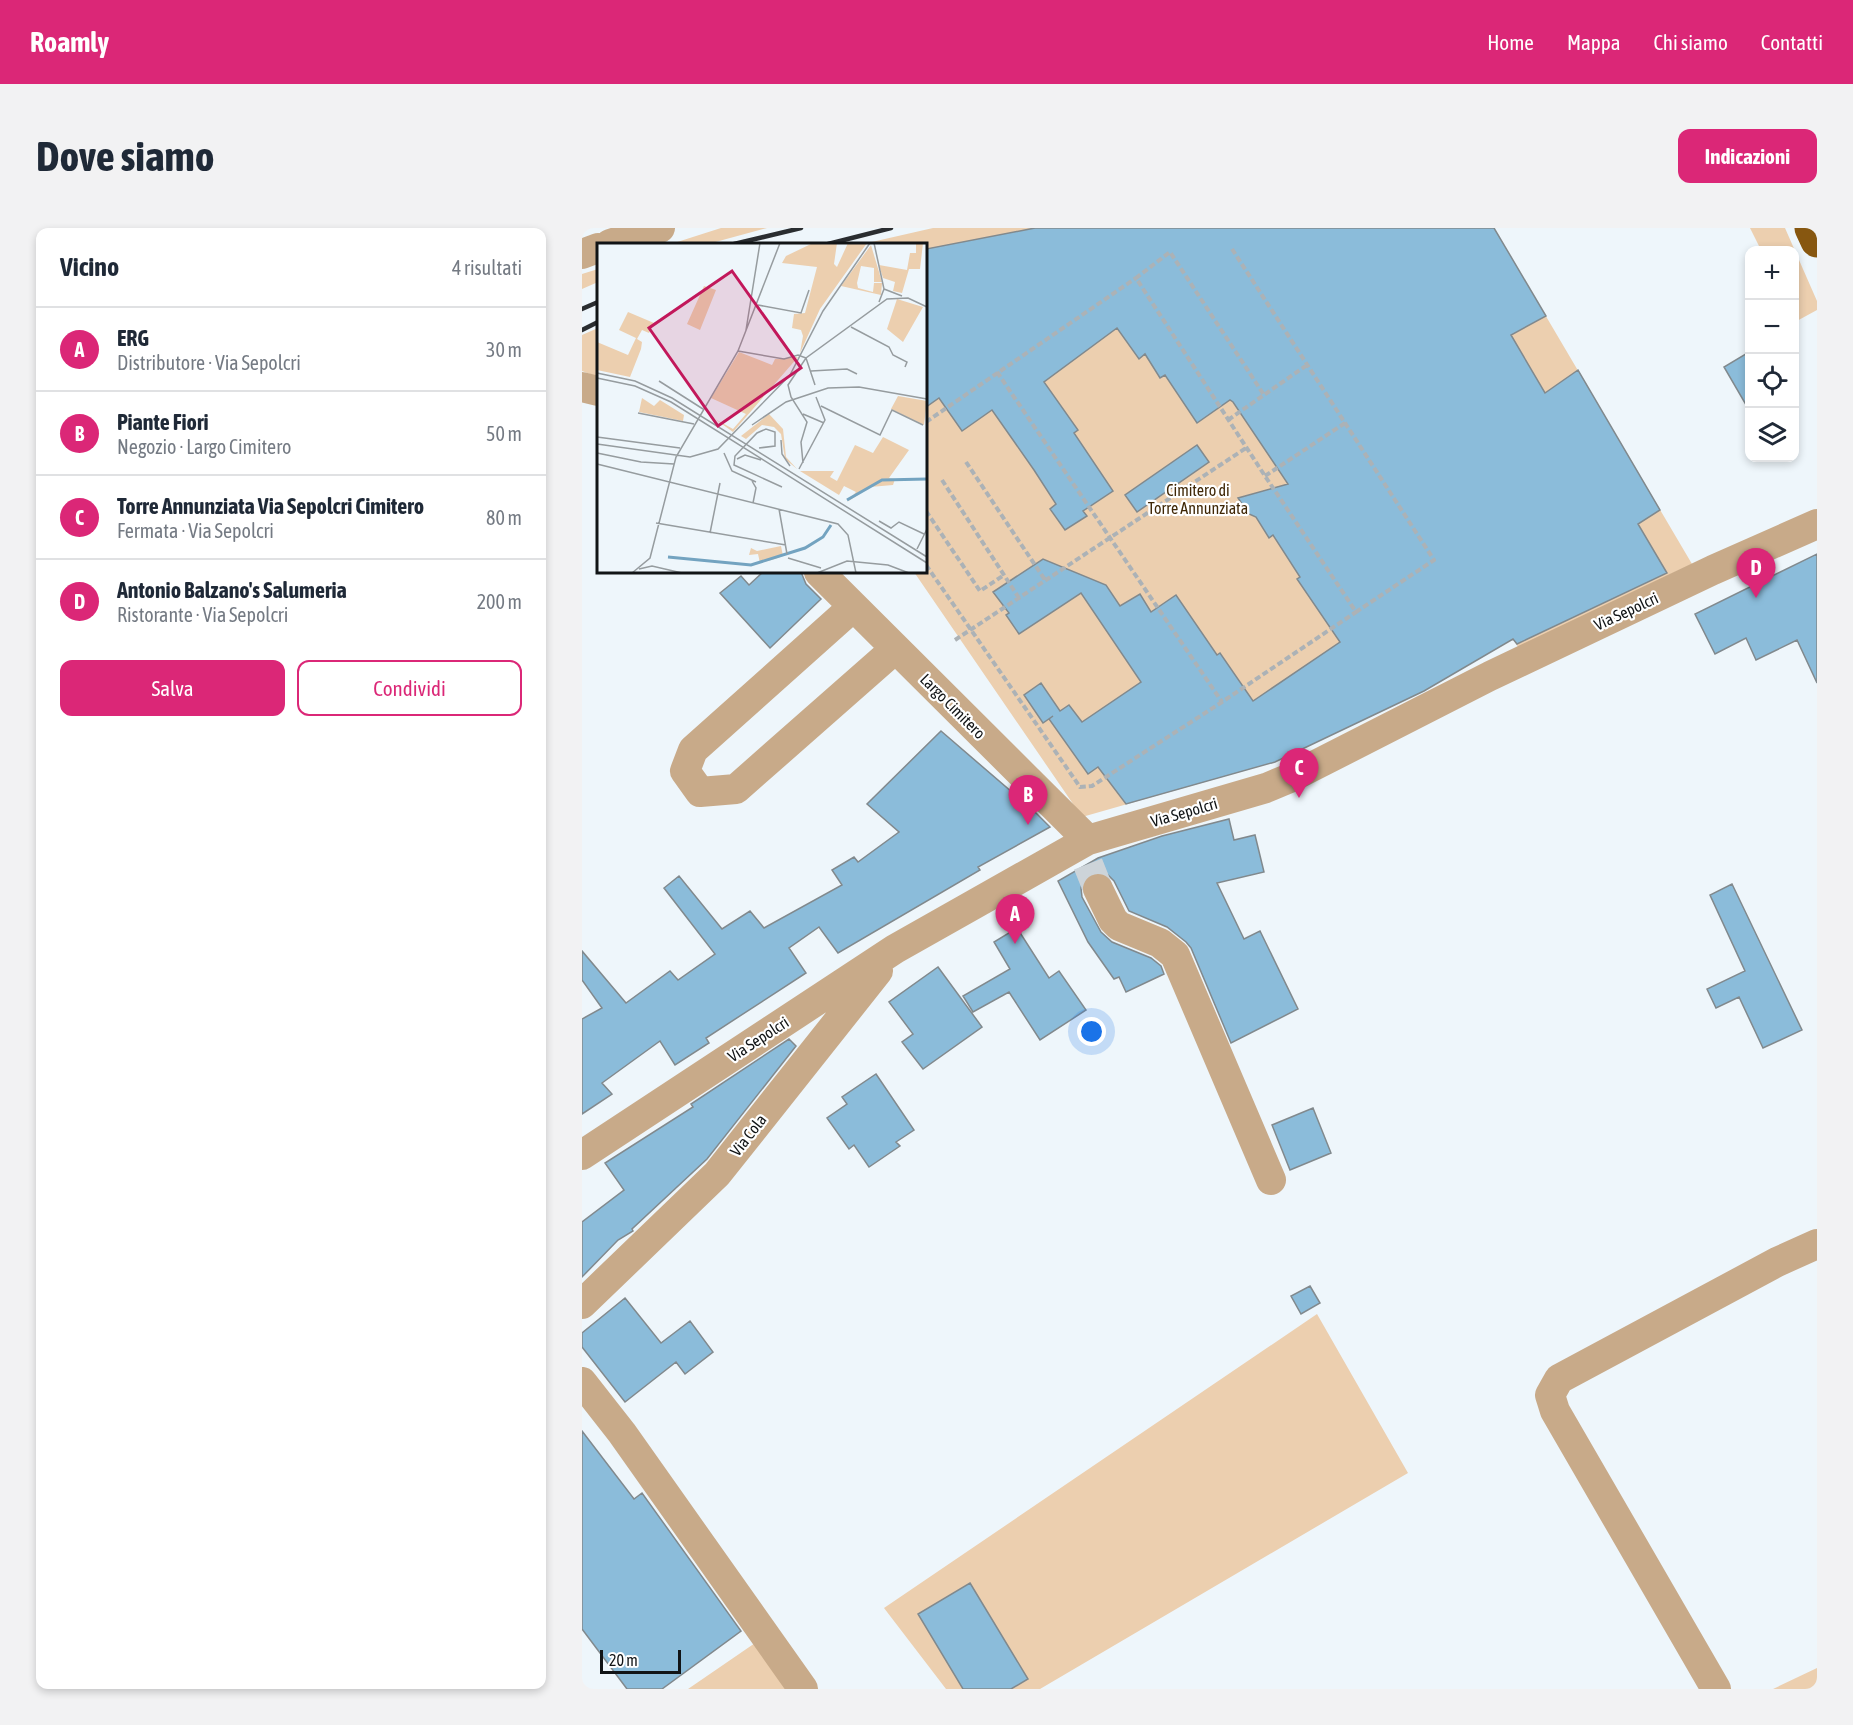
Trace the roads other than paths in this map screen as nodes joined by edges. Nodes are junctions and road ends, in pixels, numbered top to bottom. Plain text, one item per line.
1 (660, 228) edge
2 (1811, 228) edge
3 (1817, 241) edge
4 (613, 243) edge
5 (597, 248) edge
6 (582, 254) edge
7 (582, 387) edge
8 (597, 391) edge
9 (1817, 524) edge
10 (820, 573) edge
11 (853, 607) junction
12 (895, 649) junction
13 (1088, 860) junction
14 (895, 949) junction
15 (582, 1155) edge
16 (1271, 1180) dead end
17 (1817, 1244) edge
18 (582, 1304) edge
19 (582, 1382) edge
20 (803, 1689) edge
21 (1716, 1689) edge

1 - 4 street
2 - 3 highway
5 - 6 street
7 - 8 street
9 - 13 street, Via Sepolcri
10 - 11 street, Largo Cimitero
11 - 12 street, Largo Cimitero
11 - 12 street
12 - 13 street, Largo Cimitero
13 - 14 street, Via Sepolcri
13 - 16 street, Largo Cimitero
14 - 15 street, Via Sepolcri
14 - 18 street, Via Cola
17 - 21 street
19 - 20 street

